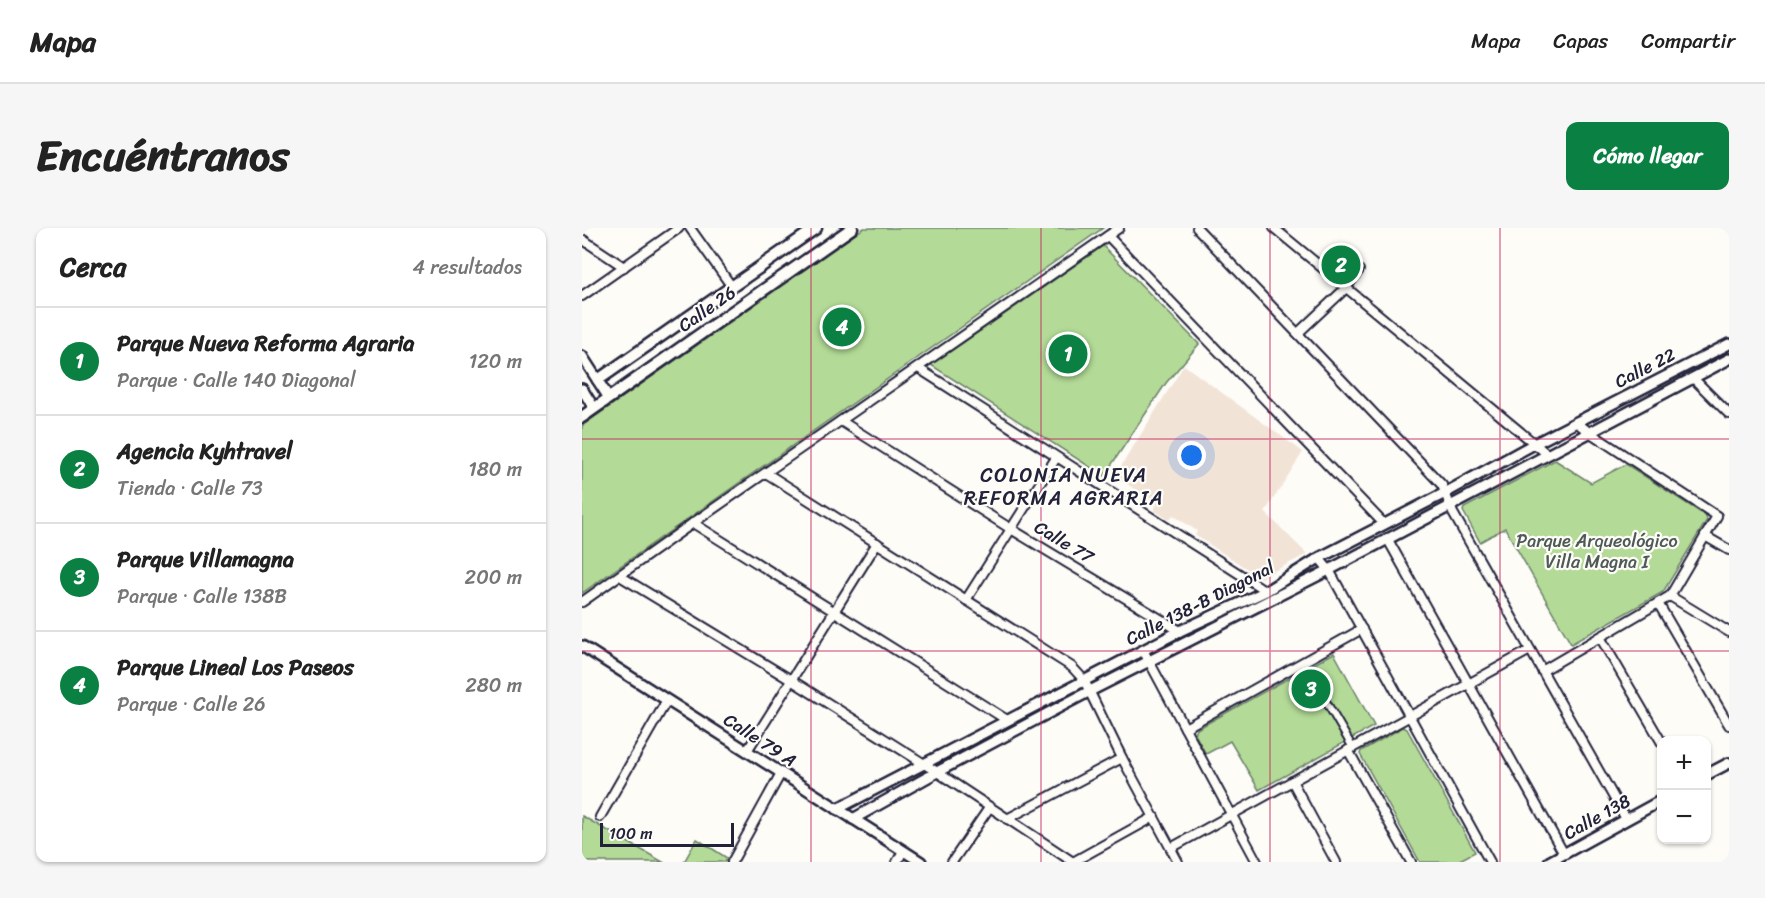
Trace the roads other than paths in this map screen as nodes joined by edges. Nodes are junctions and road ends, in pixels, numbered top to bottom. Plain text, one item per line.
1 (679, 228) edge
2 (690, 228) edge
3 (816, 228) edge
4 (852, 228) edge
5 (1119, 228) edge
6 (1197, 228) edge
7 (1274, 228) edge
8 (1108, 236) junction
9 (582, 239) edge
10 (624, 267) junction
11 (1359, 270) dead end
12 (732, 287) junction
13 (1346, 288) junction
14 (582, 296) edge
15 (1298, 333) junction
16 (1729, 344) edge
17 (582, 356) edge
18 (1729, 359) edge
19 (918, 368) junction
20 (1693, 378) junction
21 (598, 380) junction
22 (582, 391) edge
23 (609, 398) junction
24 (594, 408) junction
25 (1729, 414) edge
26 (582, 417) edge
27 (841, 421) junction
28 (1576, 422) junction
29 (1589, 432) junction
30 (1534, 444) junction
31 (1547, 454) junction
32 (1056, 458) junction
33 (766, 473) junction
34 (1445, 493) junction
35 (1450, 506) junction
36 (693, 523) junction
37 (1384, 524) junction
38 (1011, 529) junction
39 (1705, 536) junction
40 (1387, 538) junction
41 (877, 543) junction
42 (1729, 550) edge
43 (1319, 558) junction
44 (1329, 570) junction
45 (620, 576) junction
46 (1266, 591) junction
47 (1670, 596) junction
48 (966, 600) junction
49 (582, 602) edge
50 (1658, 603) junction
51 (834, 612) junction
52 (1362, 629) junction
53 (1180, 631) junction
54 (1729, 632) edge
55 (1600, 637) junction
56 (582, 646) edge
57 (1143, 650) junction
58 (1530, 650) junction
59 (1149, 662) junction
60 (1303, 662) junction
61 (1542, 671) junction
62 (791, 680) junction
63 (1084, 680) junction
64 (1470, 683) junction
65 (1090, 692) junction
66 (667, 700) junction
67 (1410, 716) junction
68 (1007, 720) junction
69 (1729, 725) edge
70 (1185, 728) junction
71 (1658, 736) edge
72 (1351, 749) junction
73 (747, 751) junction
74 (1122, 758) junction
75 (1729, 763) edge
76 (922, 764) junction
77 (937, 772) junction
78 (781, 773) junction
79 (1711, 773) edge
80 (1292, 781) junction
81 (1657, 803) edge
82 (837, 808) junction
83 (989, 808) junction
84 (1232, 815) junction
85 (600, 817) dead end
86 (1154, 818) junction
87 (854, 819) junction
88 (1006, 819) junction
89 (1626, 819) junction
90 (1171, 848) junction
91 (903, 851) junction
92 (1564, 854) junction
93 (732, 862) edge
94 (897, 862) edge
95 (921, 862) edge
96 (952, 862) edge
97 (1073, 862) edge
98 (1178, 862) edge
99 (1257, 862) edge
100 (1336, 862) edge
101 (1411, 862) edge
102 (1490, 862) edge
103 (1549, 862) edge

1 - 10 street
2 - 12 street
3 - 12 main road, Calle 26
4 - 23 main road, Calle 26
5 - 8 street
6 - 15 street
7 - 13 street
8 - 19 street
8 - 37 street
9 - 10 street
10 - 14 street
11 - 13 street
12 - 21 main road, Calle 26
13 - 15 street
13 - 30 street
15 - 34 street
16 - 28 street, Calle 22
17 - 21 street
18 - 20 street, Calle 22
19 - 27 street
19 - 32 street
20 - 25 street
20 - 29 street, Calle 22
21 - 22 street, Calle 26
21 - 23 street
22 - 24 street
23 - 24 main road, Calle 26
24 - 26 main road, Calle 26
27 - 33 street
27 - 38 street, Calle 77
28 - 29 street
28 - 30 street, Calle 138-B Diagonal
29 - 31 street, Calle 138-B Diagonal
29 - 39 street
30 - 31 street
30 - 34 street, Calle 138-B Diagonal
31 - 35 street, Calle 138-B Diagonal
32 - 38 street
32 - 46 street
33 - 36 street
33 - 41 street
34 - 35 street
34 - 37 street, Calle 138-B Diagonal
35 - 40 street, Calle 138-B Diagonal
35 - 58 street
36 - 45 street
36 - 51 street
37 - 43 street, Calle 138-B Diagonal
38 - 48 street
38 - 53 street, Calle 77
39 - 42 street
39 - 47 street
40 - 44 street, Calle 138-B Diagonal
40 - 64 street
41 - 48 street
41 - 51 street
43 - 44 street
43 - 46 street, Calle 138-B Diagonal
44 - 52 street
44 - 59 street, Calle 138-B Diagonal
45 - 49 street
45 - 62 street
46 - 53 street, Calle 138-B Diagonal
47 - 50 street
47 - 54 street
48 - 63 street
50 - 55 street
50 - 69 street
51 - 62 street
51 - 68 street
52 - 60 street
52 - 67 street
53 - 57 street, Calle 138-B Diagonal
55 - 61 street
55 - 71 street
56 - 66 street, Calle 79 A
57 - 59 street
57 - 63 street, Calle 138-B Diagonal
58 - 61 street
58 - 64 street
59 - 65 street, Calle 138-B Diagonal
59 - 70 street
60 - 70 street
60 - 72 street
61 - 89 street
62 - 73 street
62 - 76 street
63 - 65 street
63 - 68 street, Calle 138-B Diagonal
64 - 67 street
64 - 92 street
65 - 74 street
65 - 77 street, Calle 138-B Diagonal
66 - 73 street, Calle 79 A
66 - 85 street
67 - 72 street
67 - 102 street
68 - 76 street, Calle 138-B Diagonal
70 - 84 street
72 - 80 street
72 - 101 street
73 - 78 street, Calle 79 A
74 - 86 street
74 - 88 street
75 - 79 street
76 - 77 street
76 - 82 street, Calle 138-B Diagonal
77 - 83 street
77 - 87 street, Calle 138-B Diagonal
78 - 82 street, Calle 79 A
78 - 93 street
80 - 84 street
80 - 100 street
81 - 89 street, Calle 138
82 - 87 street, Calle 79 A
83 - 88 street
83 - 96 street
84 - 90 street
84 - 99 street
86 - 90 street
86 - 97 street
87 - 91 street, Calle 79 A
88 - 97 street
89 - 92 street, Calle 138
90 - 98 street
91 - 94 street
91 - 95 street, Calle 79 A
92 - 103 street, Calle 138

